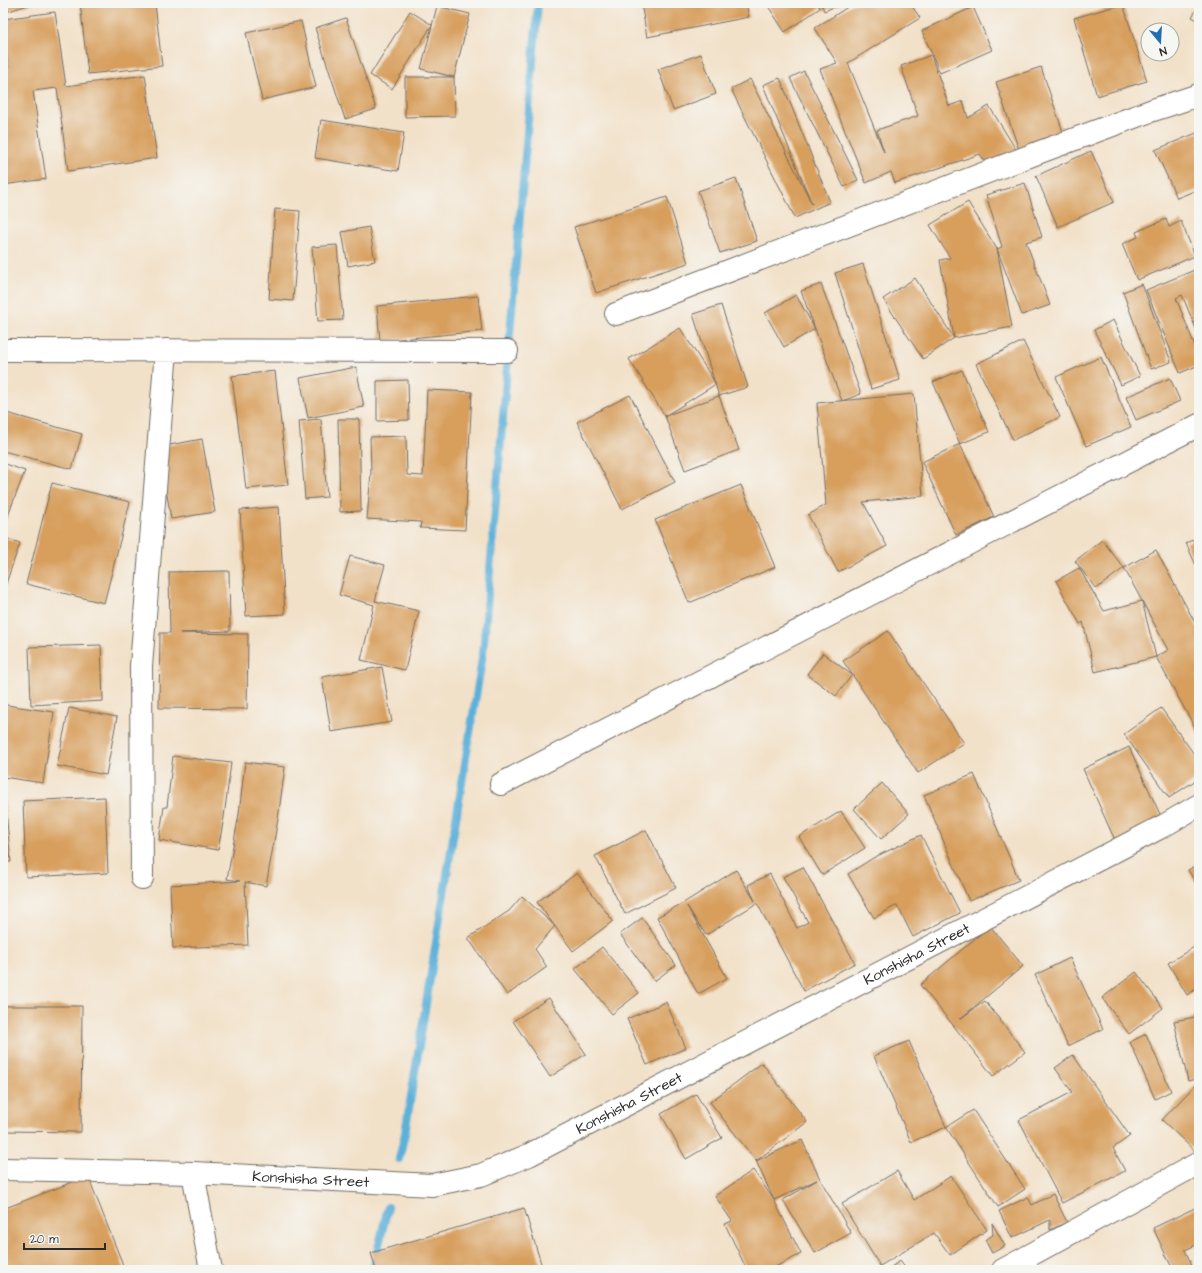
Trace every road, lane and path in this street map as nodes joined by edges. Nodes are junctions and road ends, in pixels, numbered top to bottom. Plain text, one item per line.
1 (1199, 95) edge
2 (616, 314) dead end
3 (3, 350) edge
4 (166, 350) junction
5 (507, 351) dead end
6 (1199, 425) edge
7 (500, 784) dead end
8 (1199, 805) edge
9 (142, 878) dead end
10 (1199, 1163) edge
11 (3, 1169) edge
12 (193, 1173) junction
13 (211, 1270) edge
14 (1004, 1270) edge

1 - 2 street
3 - 4 street
4 - 5 street
4 - 9 street
6 - 7 street
8 - 12 street, Konshisha Street
10 - 14 street
11 - 12 street, Konshisha Street
12 - 13 street

